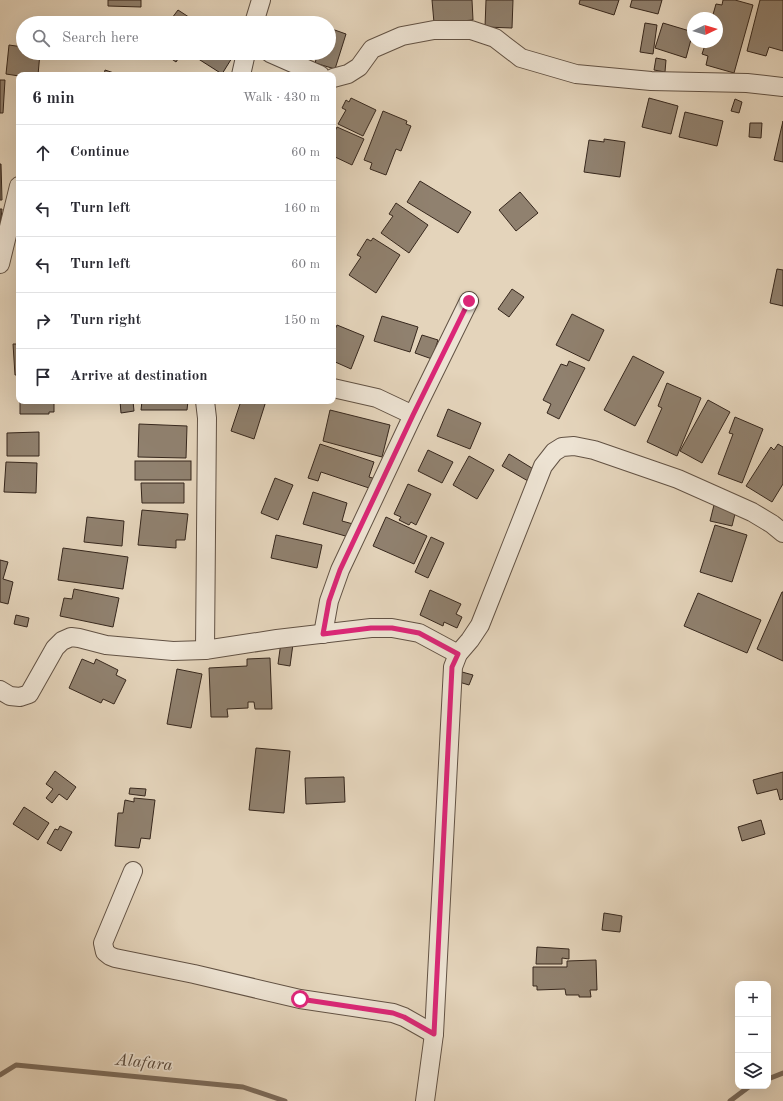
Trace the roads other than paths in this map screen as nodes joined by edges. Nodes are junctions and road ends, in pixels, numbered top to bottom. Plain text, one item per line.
1 (261, 0) edge
2 (256, 16) edge
3 (244, 60) edge
4 (286, 60) edge
5 (242, 72) edge
6 (313, 72) edge
7 (336, 77) edge
8 (783, 87) edge
9 (16, 198) edge
10 (0, 264) edge
11 (469, 301) dead end
12 (336, 389) edge
13 (205, 404) edge
14 (413, 415) junction
15 (783, 533) edge
16 (323, 634) junction
17 (205, 650) junction
18 (458, 654) junction
19 (0, 690) edge
20 (133, 871) dead end
21 (434, 1034) junction
22 (425, 1101) edge

1 - 2 street
3 - 5 street
4 - 6 street
7 - 8 street
9 - 10 street
11 - 14 street
12 - 14 street
13 - 17 street
14 - 16 street
15 - 18 street
16 - 17 street
16 - 18 street
17 - 19 street
18 - 21 street
20 - 21 street
21 - 22 street

